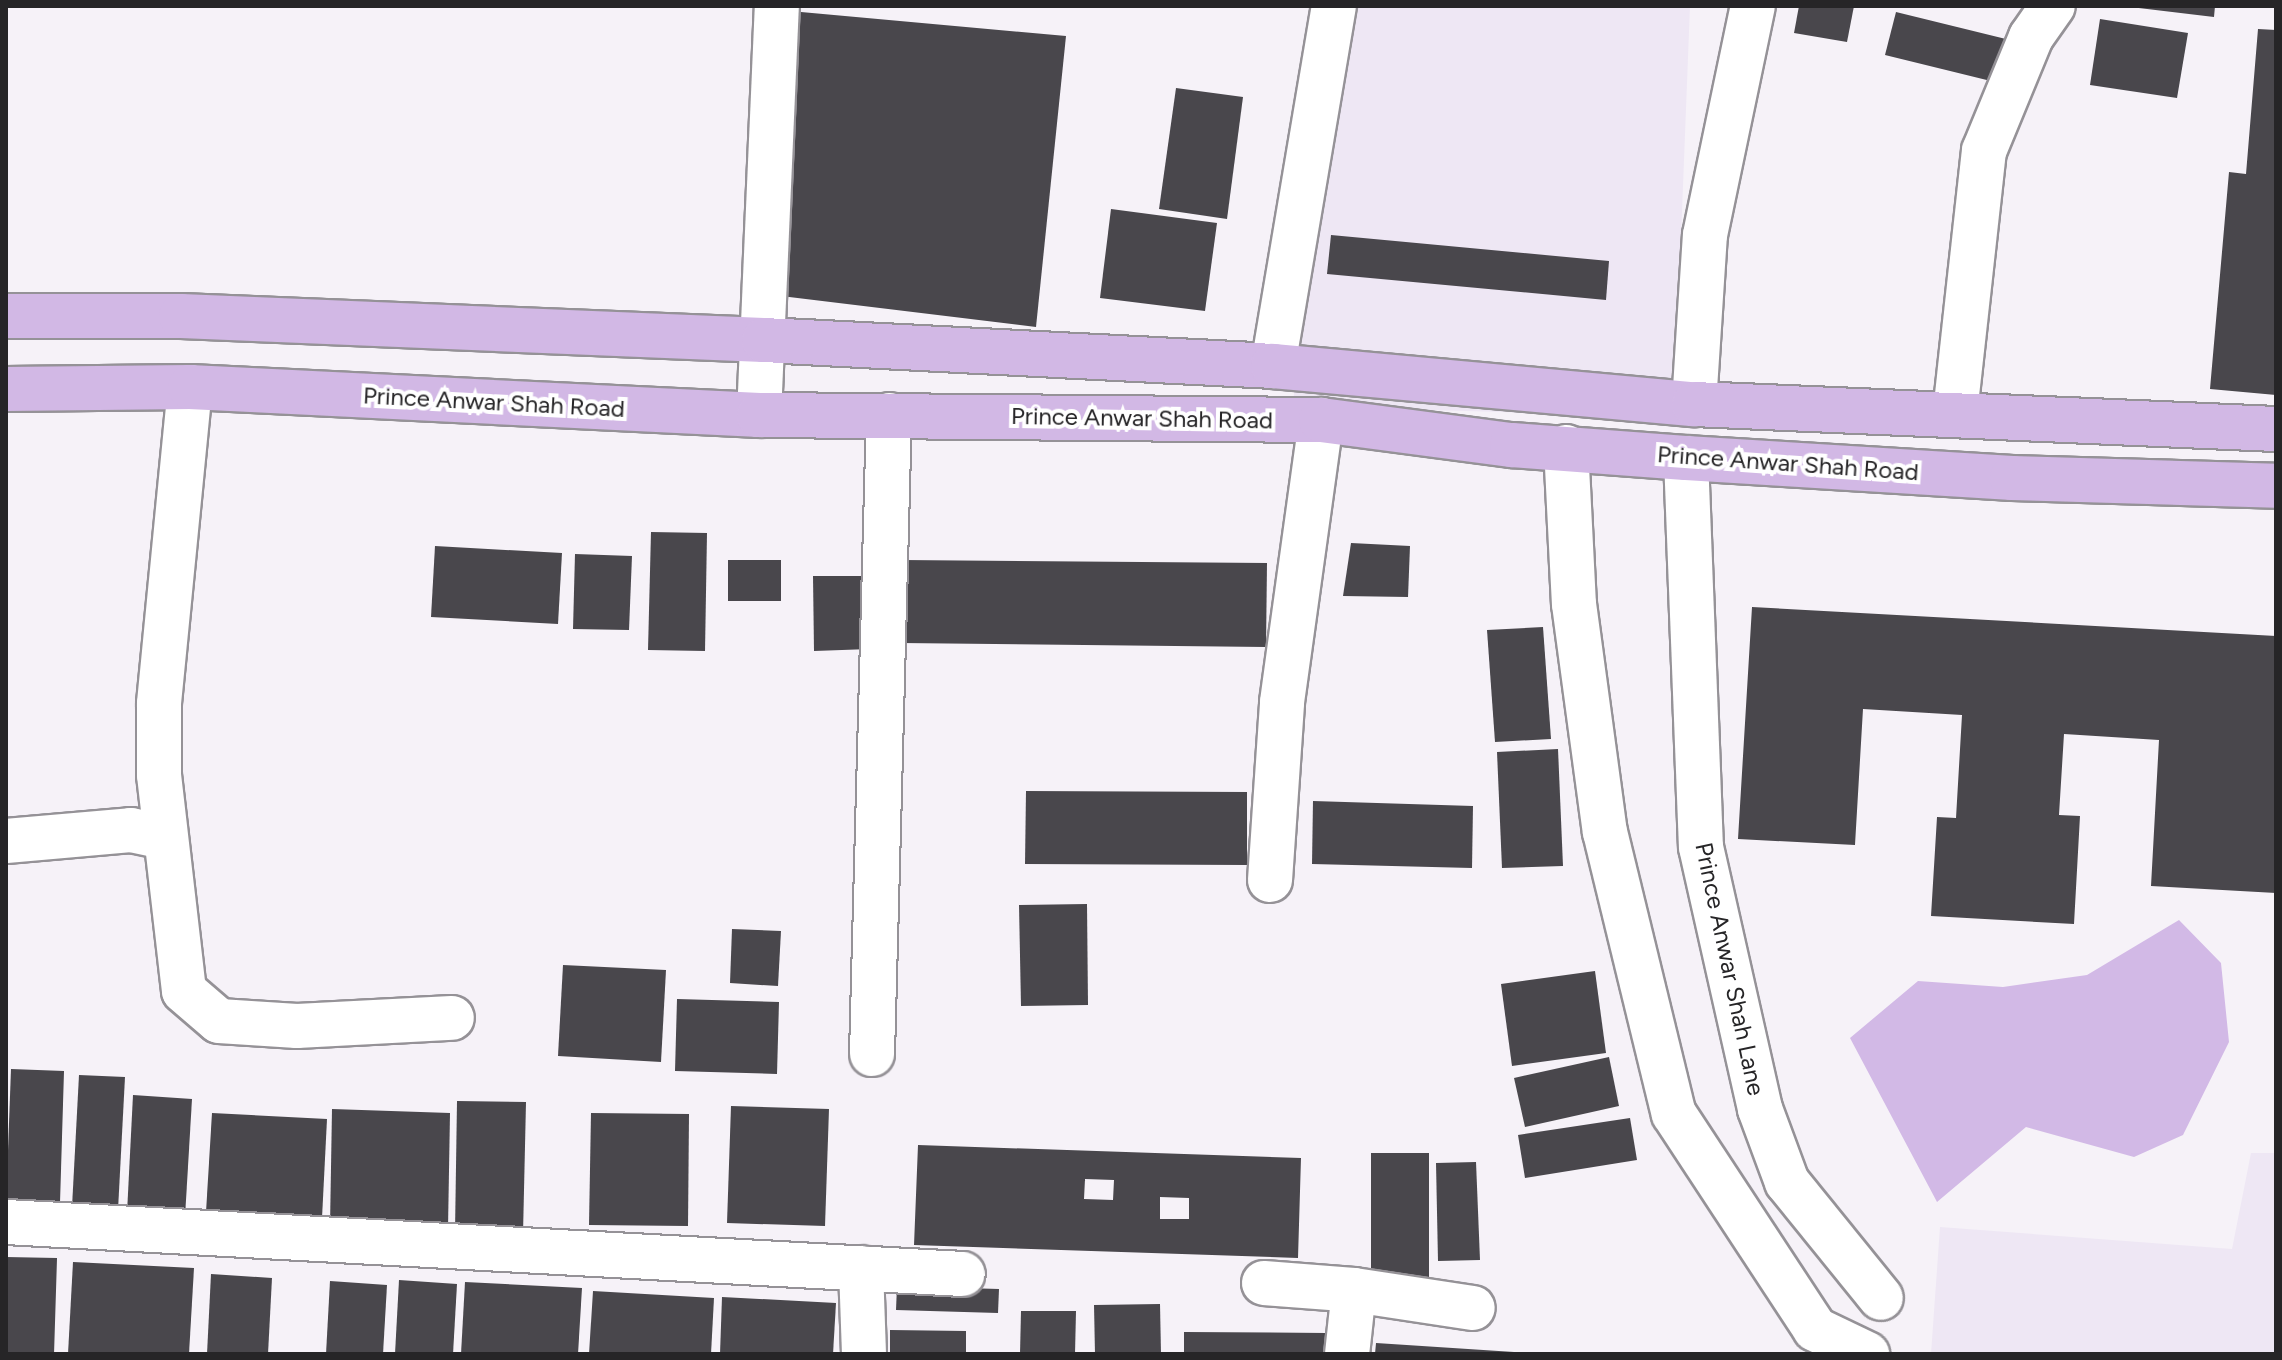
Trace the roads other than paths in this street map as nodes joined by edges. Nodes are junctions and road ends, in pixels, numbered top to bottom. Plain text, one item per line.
1 (777, 6) edge
2 (1334, 6) edge
3 (1753, 6) edge
4 (2053, 6) edge
5 (6, 316) edge
6 (764, 340) junction
7 (1273, 366) junction
8 (190, 387) junction
9 (6, 389) edge
10 (1694, 404) junction
11 (1955, 413) junction
12 (759, 415) junction
13 (889, 415) junction
14 (1321, 420) junction
15 (2276, 429) edge
16 (1566, 447) junction
17 (1686, 458) junction
18 (2276, 486) edge
19 (165, 837) junction
20 (6, 841) edge
21 (1270, 880) dead end
22 (452, 1018) dead end
23 (872, 1054) dead end
24 (6, 1222) edge
25 (861, 1268) junction
26 (963, 1274) dead end
27 (1264, 1283) dead end
28 (1354, 1290) junction
29 (1881, 1298) dead end
30 (1473, 1308) dead end
31 (864, 1354) edge
32 (1347, 1354) edge
33 (1867, 1354) edge

1 - 6 street
2 - 7 street
3 - 10 street
4 - 11 street
5 - 6 main road
6 - 7 main road
6 - 12 street
7 - 10 main road
8 - 9 main road, Prince Anwar Shah Road
8 - 12 main road, Prince Anwar Shah Road
8 - 19 street
10 - 11 main road
11 - 15 main road
12 - 13 main road, Prince Anwar Shah Road
13 - 14 main road, Prince Anwar Shah Road
13 - 23 street
14 - 16 main road, Prince Anwar Shah Road
14 - 21 street
16 - 17 main road, Prince Anwar Shah Road
16 - 33 street
17 - 18 main road, Prince Anwar Shah Road
17 - 29 street, Prince Anwar Shah Lane
19 - 20 street
19 - 22 street
24 - 25 street
25 - 26 street
25 - 31 street
27 - 28 street
28 - 30 street
28 - 32 street

